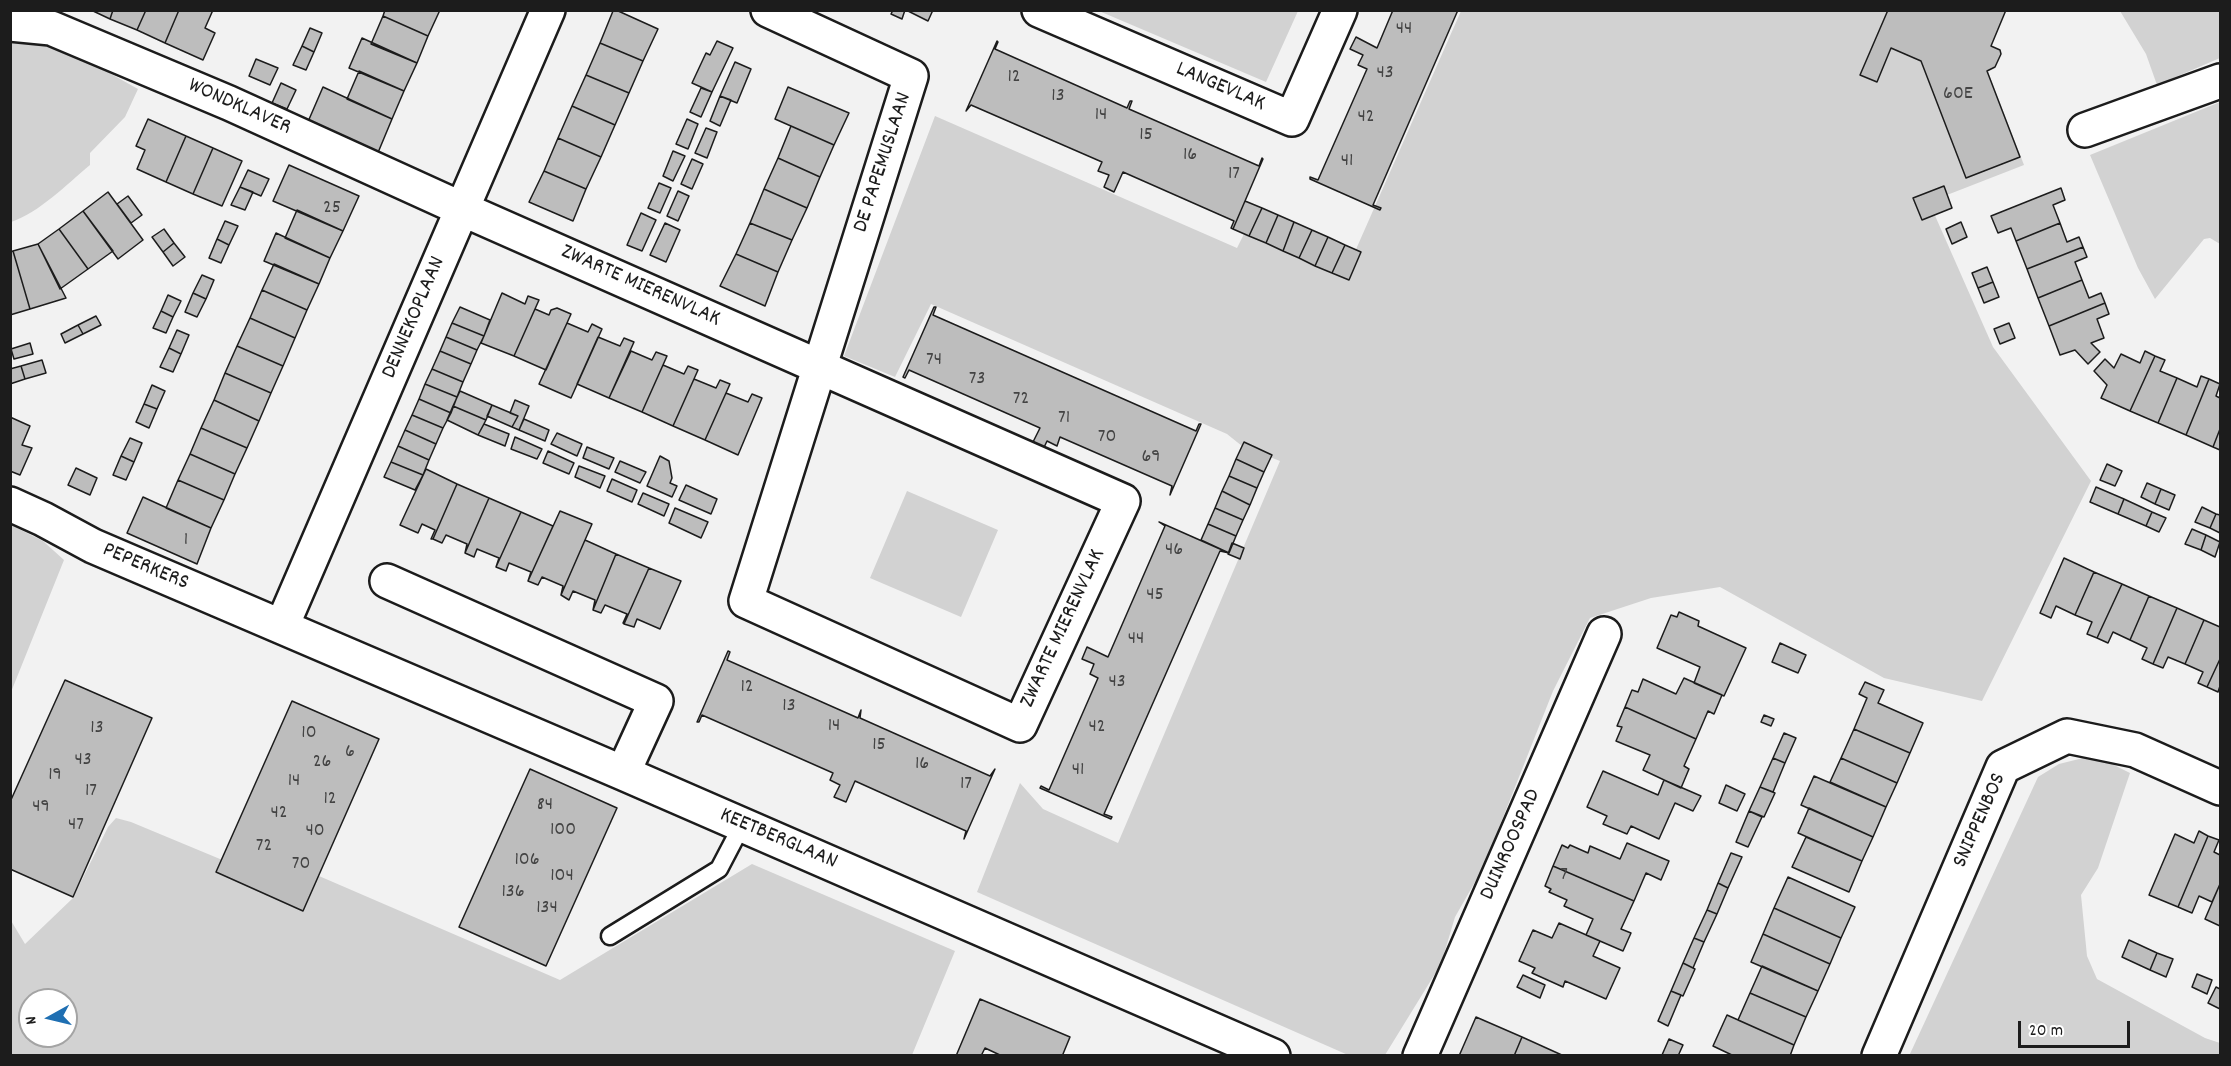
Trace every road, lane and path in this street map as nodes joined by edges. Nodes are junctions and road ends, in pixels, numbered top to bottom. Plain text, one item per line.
1 (548, 10) edge
2 (768, 10) edge
3 (1039, 10) edge
4 (1340, 10) edge
5 (10, 24) edge
6 (2220, 81) edge
7 (2085, 130) dead end
8 (462, 209) junction
9 (819, 366) junction
10 (10, 504) edge
11 (387, 581) dead end
12 (282, 626) junction
13 (1604, 634) dead end
14 (623, 773) junction
15 (2220, 788) edge
16 (742, 825) junction
17 (610, 936) dead end
18 (1273, 1056) edge
19 (1420, 1056) edge
20 (1879, 1056) edge

1 - 8 street, DENNEKOPLAAN
2 - 9 street, DE PAPEMUSLAAN
3 - 4 street, LANGEVLAK
5 - 8 street, WONDKLAVER
6 - 7 street
8 - 9 street, ZWARTE MIERENVLAK
8 - 12 street, DENNEKOPLAAN
9 - 9 street, ZWARTE MIERENVLAK
10 - 12 street, PEPERKERS
11 - 14 street
12 - 14 street, KEETBERGLAAN
13 - 19 street, DUINROOSPAD
14 - 16 street, KEETBERGLAAN
15 - 20 street, SNIPPENBOS
16 - 17 lane
16 - 18 street, KEETBERGLAAN

